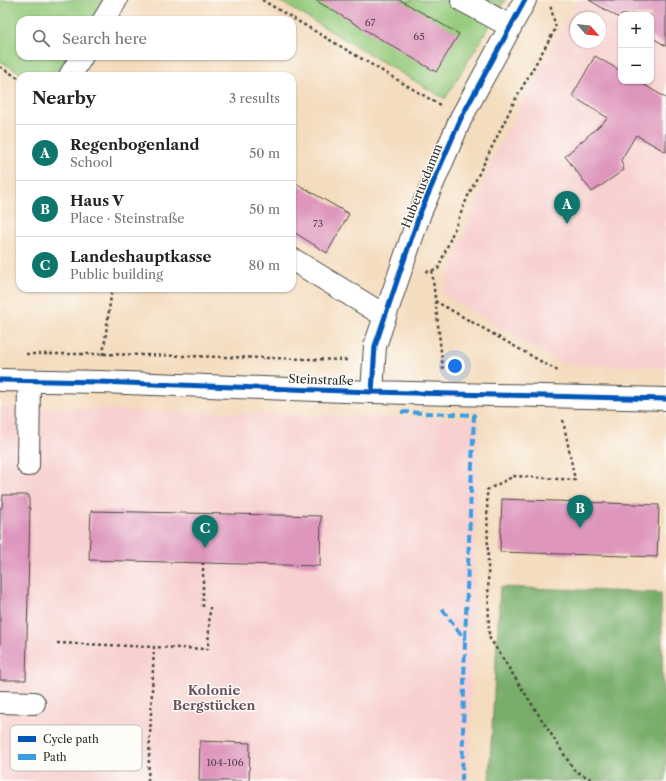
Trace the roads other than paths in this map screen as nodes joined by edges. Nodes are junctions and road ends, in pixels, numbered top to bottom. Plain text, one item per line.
1 (116, 0) edge
2 (462, 0) edge
3 (525, 0) edge
4 (106, 16) edge
5 (510, 26) junction
6 (80, 60) edge
7 (72, 72) edge
8 (296, 261) edge
9 (385, 316) junction
10 (0, 380) edge
11 (29, 381) junction
12 (372, 392) junction
13 (666, 399) edge
14 (28, 465) dead end
15 (0, 702) edge
16 (34, 703) dead end

1 - 4 street
2 - 5 street
3 - 5 street, Hubertusdamm
5 - 9 street, Hubertusdamm
6 - 7 street
8 - 9 street
9 - 12 street, Hubertusdamm
10 - 11 street, Steinstraße
11 - 12 street, Steinstraße
11 - 14 street
12 - 13 street, Steinstraße
15 - 16 street

